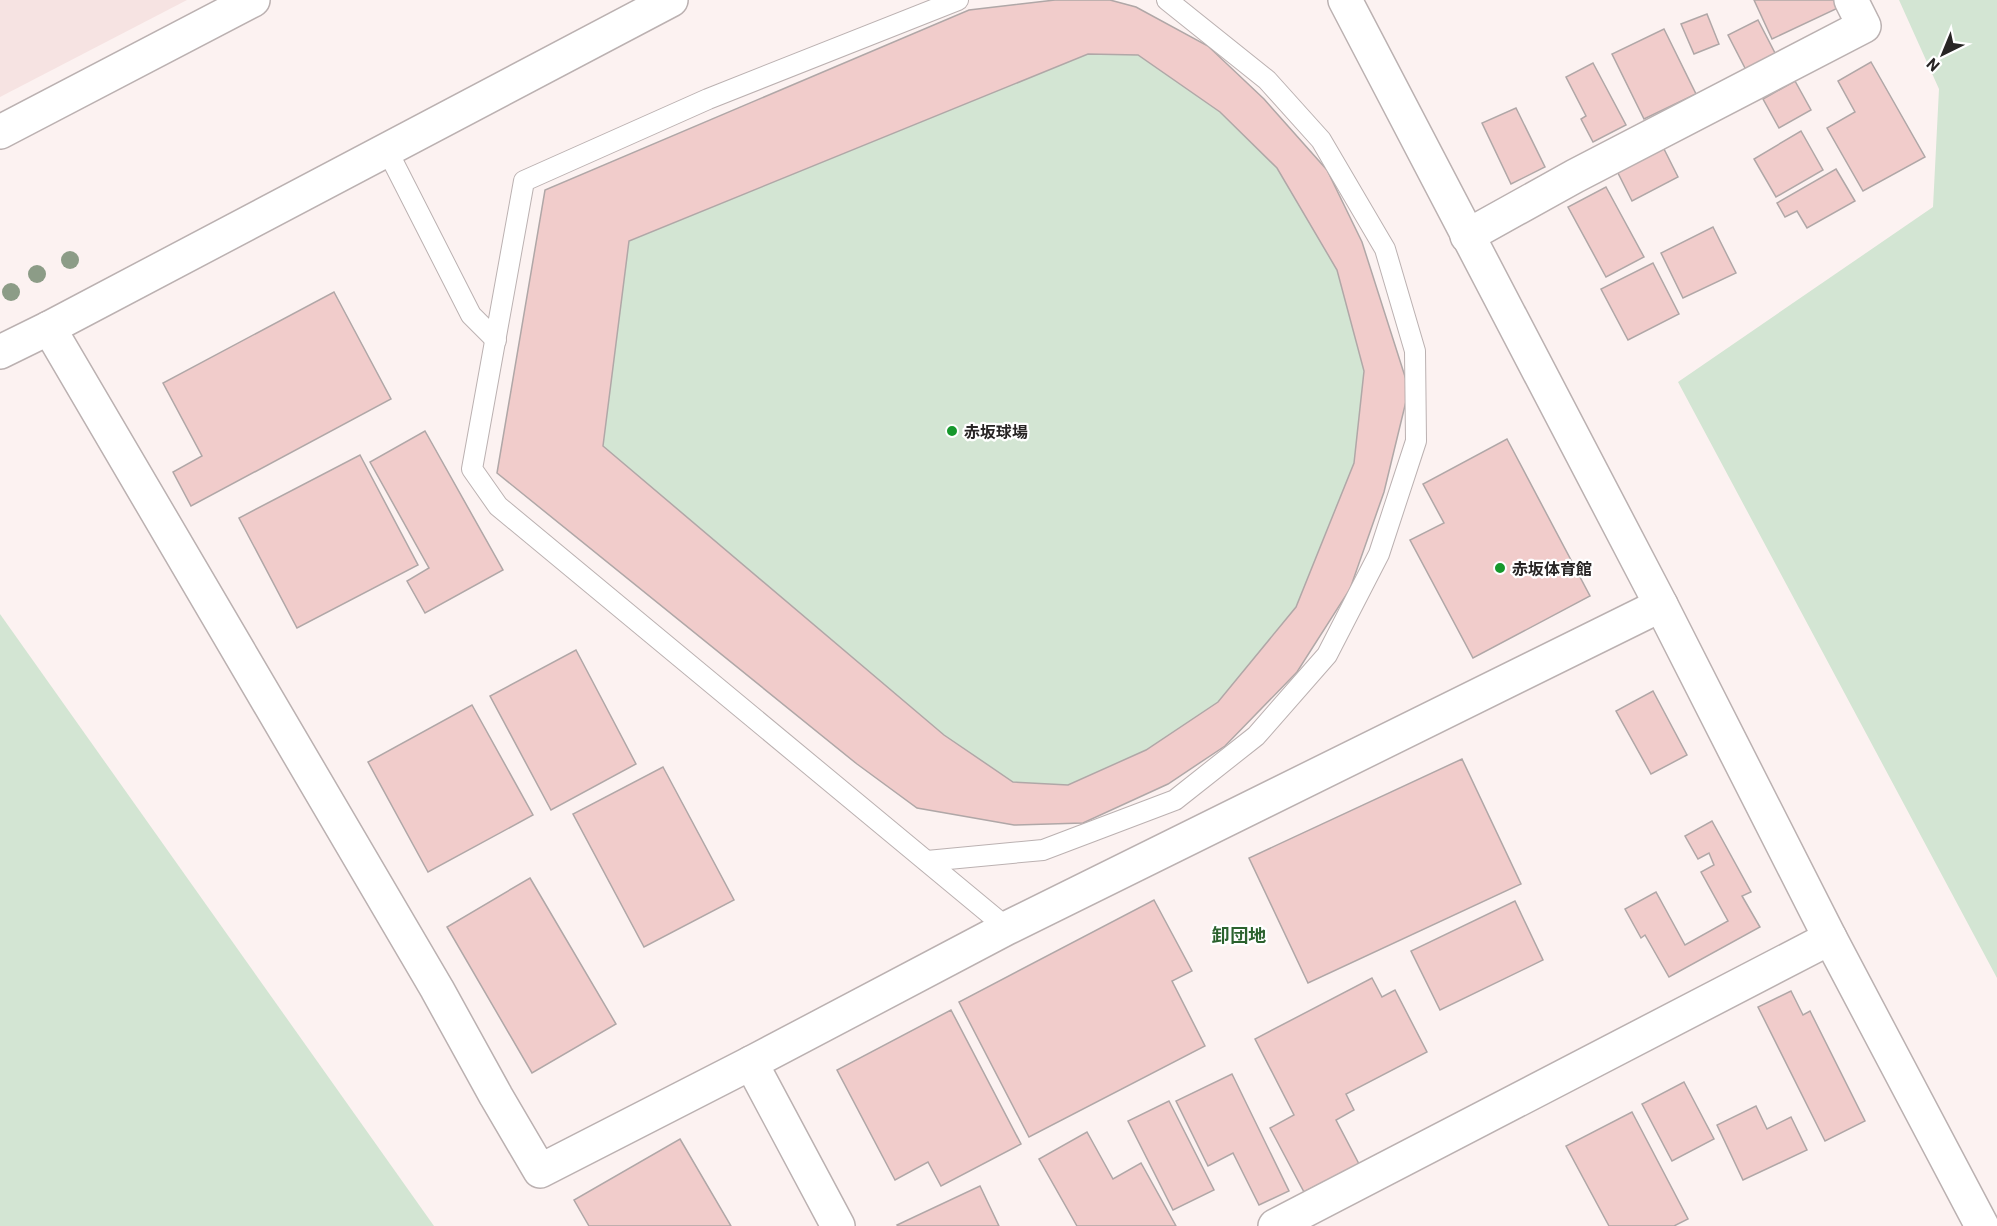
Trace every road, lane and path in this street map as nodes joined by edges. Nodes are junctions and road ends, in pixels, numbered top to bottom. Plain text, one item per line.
1 (253, 0) edge
2 (671, 0) edge
3 (958, 0) edge
4 (1167, 0) edge
5 (1345, 0) edge
6 (1851, 0) edge
7 (0, 132) edge
8 (387, 150) junction
9 (1467, 236) junction
10 (49, 328) junction
11 (496, 340) junction
12 (0, 352) edge
13 (1661, 604) junction
14 (927, 861) junction
15 (1007, 928) junction
16 (1830, 938) junction
17 (752, 1063) junction
18 (838, 1226) edge
19 (1275, 1226) edge
20 (1982, 1226) edge

1 - 7 street
2 - 8 street
3 - 11 lane
4 - 14 lane
5 - 9 street
6 - 9 street
8 - 10 street
8 - 11 lane
9 - 13 street
10 - 12 street
10 - 17 street
11 - 14 lane
13 - 15 street
13 - 16 street
14 - 15 lane
15 - 17 street
16 - 19 street
16 - 20 street
17 - 18 street

